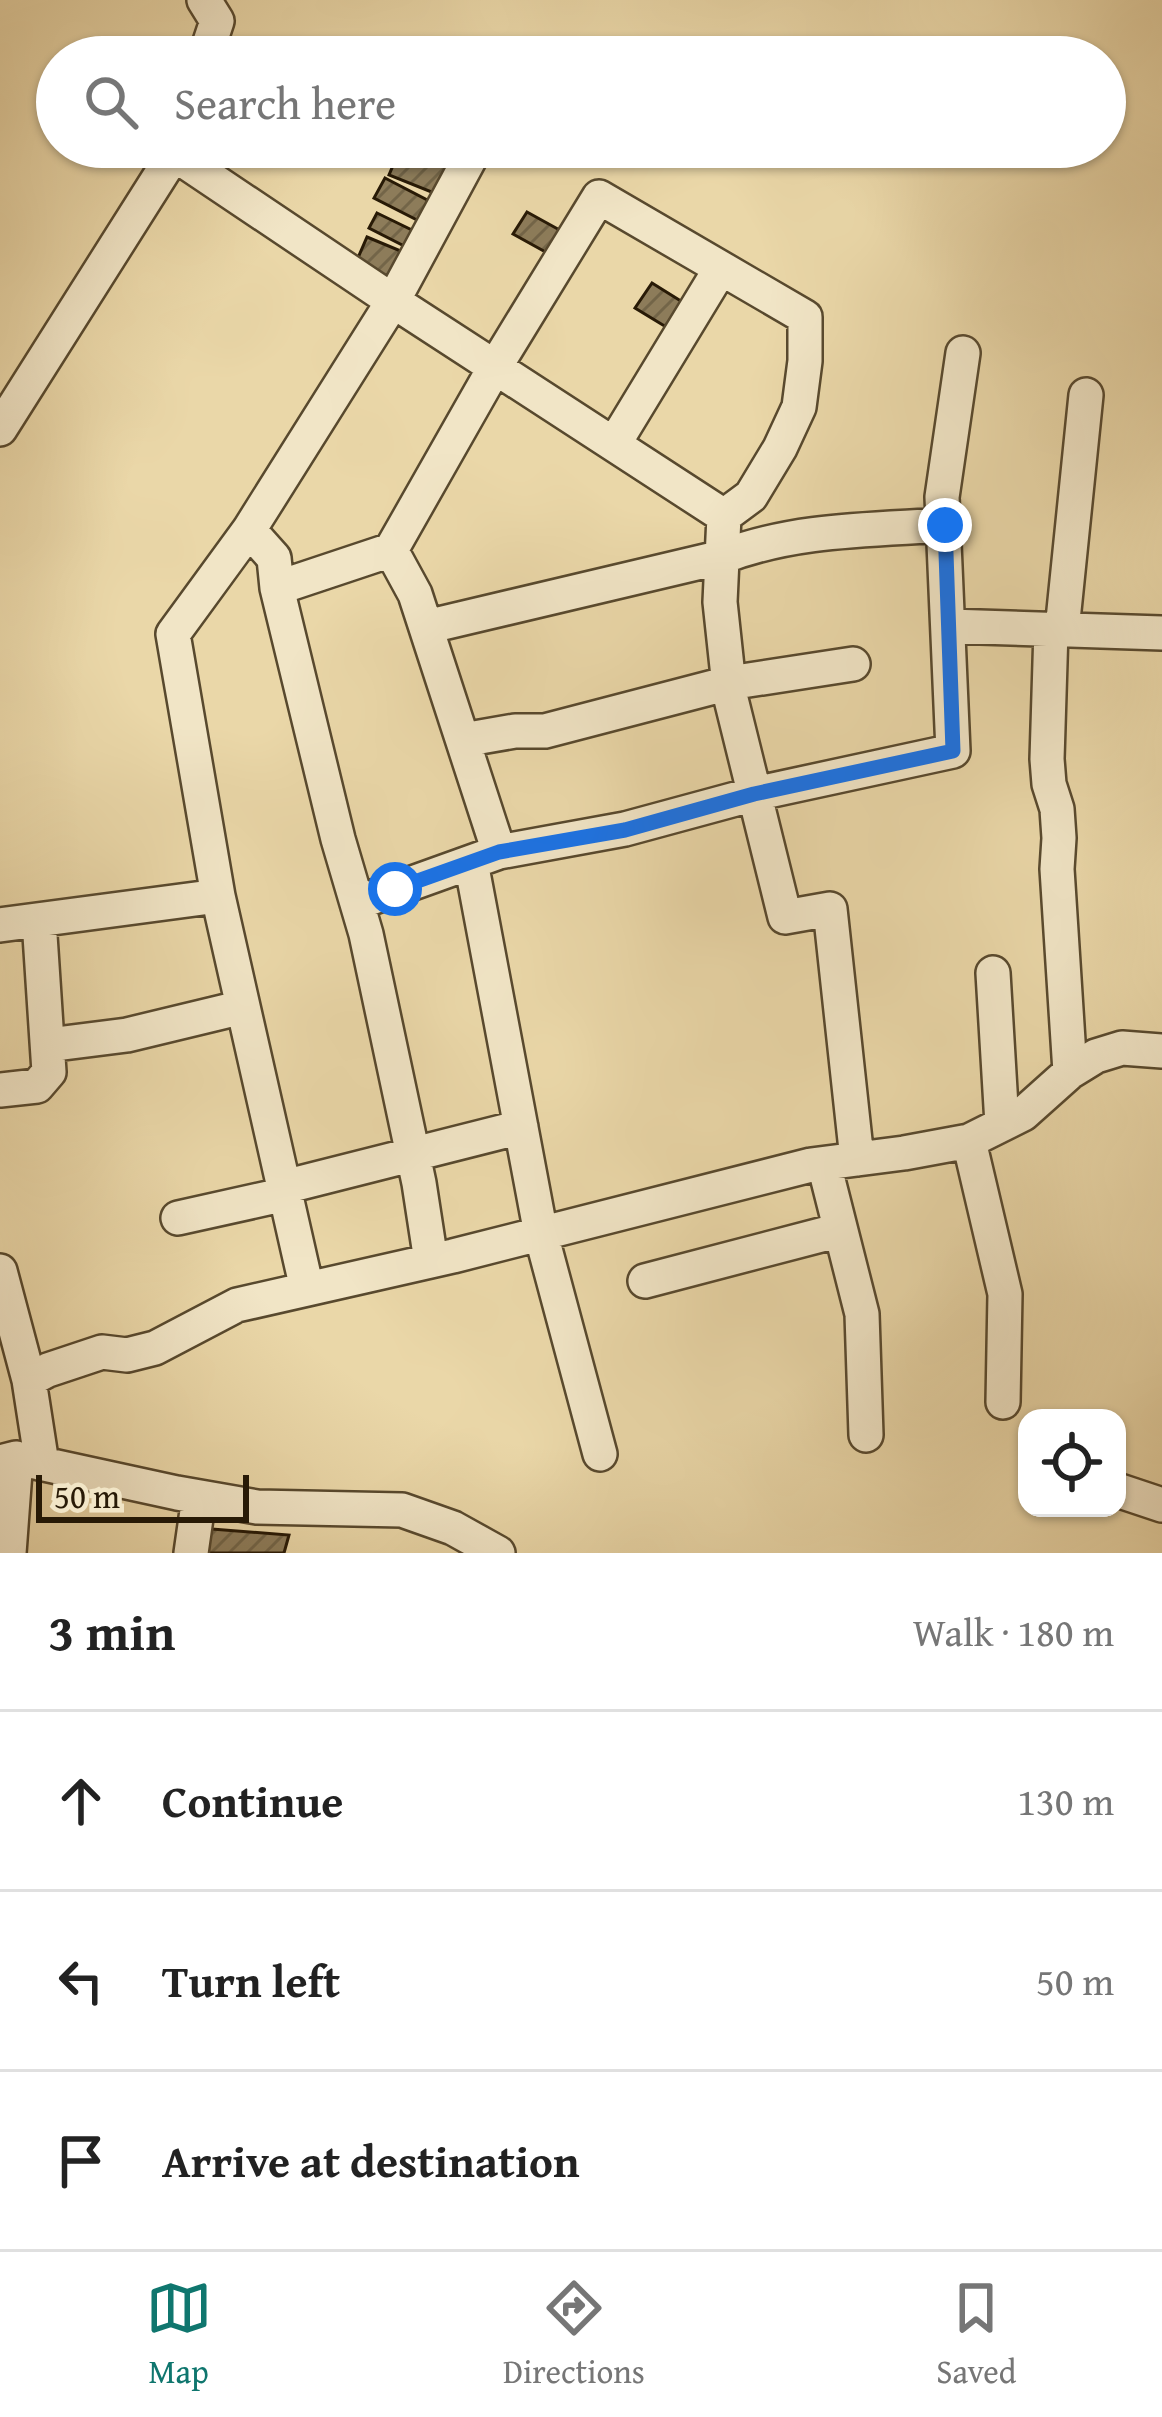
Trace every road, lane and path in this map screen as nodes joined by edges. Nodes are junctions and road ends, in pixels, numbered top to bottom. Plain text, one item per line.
1 (204, 0) edge
2 (212, 36) edge
3 (164, 168) edge
4 (200, 168) edge
5 (465, 168) edge
6 (721, 268) junction
7 (393, 301) junction
8 (963, 353) dead end
9 (495, 367) junction
10 (1086, 395) dead end
11 (0, 429) edge
12 (614, 444) junction
13 (724, 516) junction
14 (945, 525) junction
15 (248, 530) junction
16 (392, 550) junction
17 (722, 557) junction
18 (277, 589) junction
19 (949, 626) junction
20 (426, 627) junction
21 (1056, 630) junction
22 (1162, 633) edge
23 (853, 664) dead end
24 (729, 683) junction
25 (463, 740) junction
26 (754, 794) junction
27 (485, 857) junction
28 (218, 896) junction
29 (357, 903) junction
30 (39, 920) junction
31 (0, 925) edge
32 (993, 973) dead end
33 (243, 1007) junction
34 (48, 1045) junction
35 (1162, 1051) edge
36 (1070, 1072) junction
37 (0, 1090) edge
38 (1002, 1124) junction
39 (521, 1126) junction
40 (969, 1141) junction
41 (412, 1154) junction
42 (841, 1162) junction
43 (285, 1190) junction
44 (178, 1218) dead end
45 (840, 1230) junction
46 (541, 1234) junction
47 (431, 1261) junction
48 (0, 1271) edge
49 (645, 1281) dead end
50 (307, 1289) junction
51 (29, 1380) junction
52 (1004, 1402) dead end
53 (866, 1435) dead end
54 (600, 1454) dead end
55 (19, 1462) edge
56 (1126, 1493) edge
57 (199, 1497) junction
58 (1162, 1505) edge
59 (9, 1553) edge
60 (191, 1553) edge
61 (498, 1553) edge

1 - 2 street
3 - 11 street
4 - 7 street
5 - 7 street
6 - 9 street
6 - 12 street
6 - 13 street
7 - 9 street
7 - 15 street
8 - 14 street
9 - 12 street
9 - 16 street
10 - 21 street
12 - 13 street
13 - 17 street
14 - 17 street
14 - 19 street
15 - 18 street
15 - 28 street
16 - 18 street
16 - 20 street
17 - 20 street
17 - 24 street
18 - 29 street
19 - 21 street
19 - 26 street
20 - 25 street
21 - 22 street
21 - 36 street
23 - 24 street
24 - 25 street
24 - 26 street
25 - 27 street
26 - 27 street
26 - 42 street
27 - 29 street
27 - 39 street
28 - 30 street
28 - 33 street
29 - 41 street
30 - 31 street
30 - 34 street
32 - 38 street
33 - 34 street
33 - 43 street
34 - 37 street
35 - 36 street
36 - 38 street
38 - 40 street
39 - 41 street
39 - 46 street
40 - 42 street
40 - 52 street
41 - 43 street
41 - 47 street
42 - 45 street
42 - 46 street
43 - 44 street
43 - 50 street
45 - 49 street
45 - 53 street
46 - 47 street
46 - 54 street
47 - 50 street
48 - 51 street
50 - 51 street
51 - 55 street
55 - 57 street
55 - 59 street
56 - 58 street
57 - 60 street
57 - 61 street

